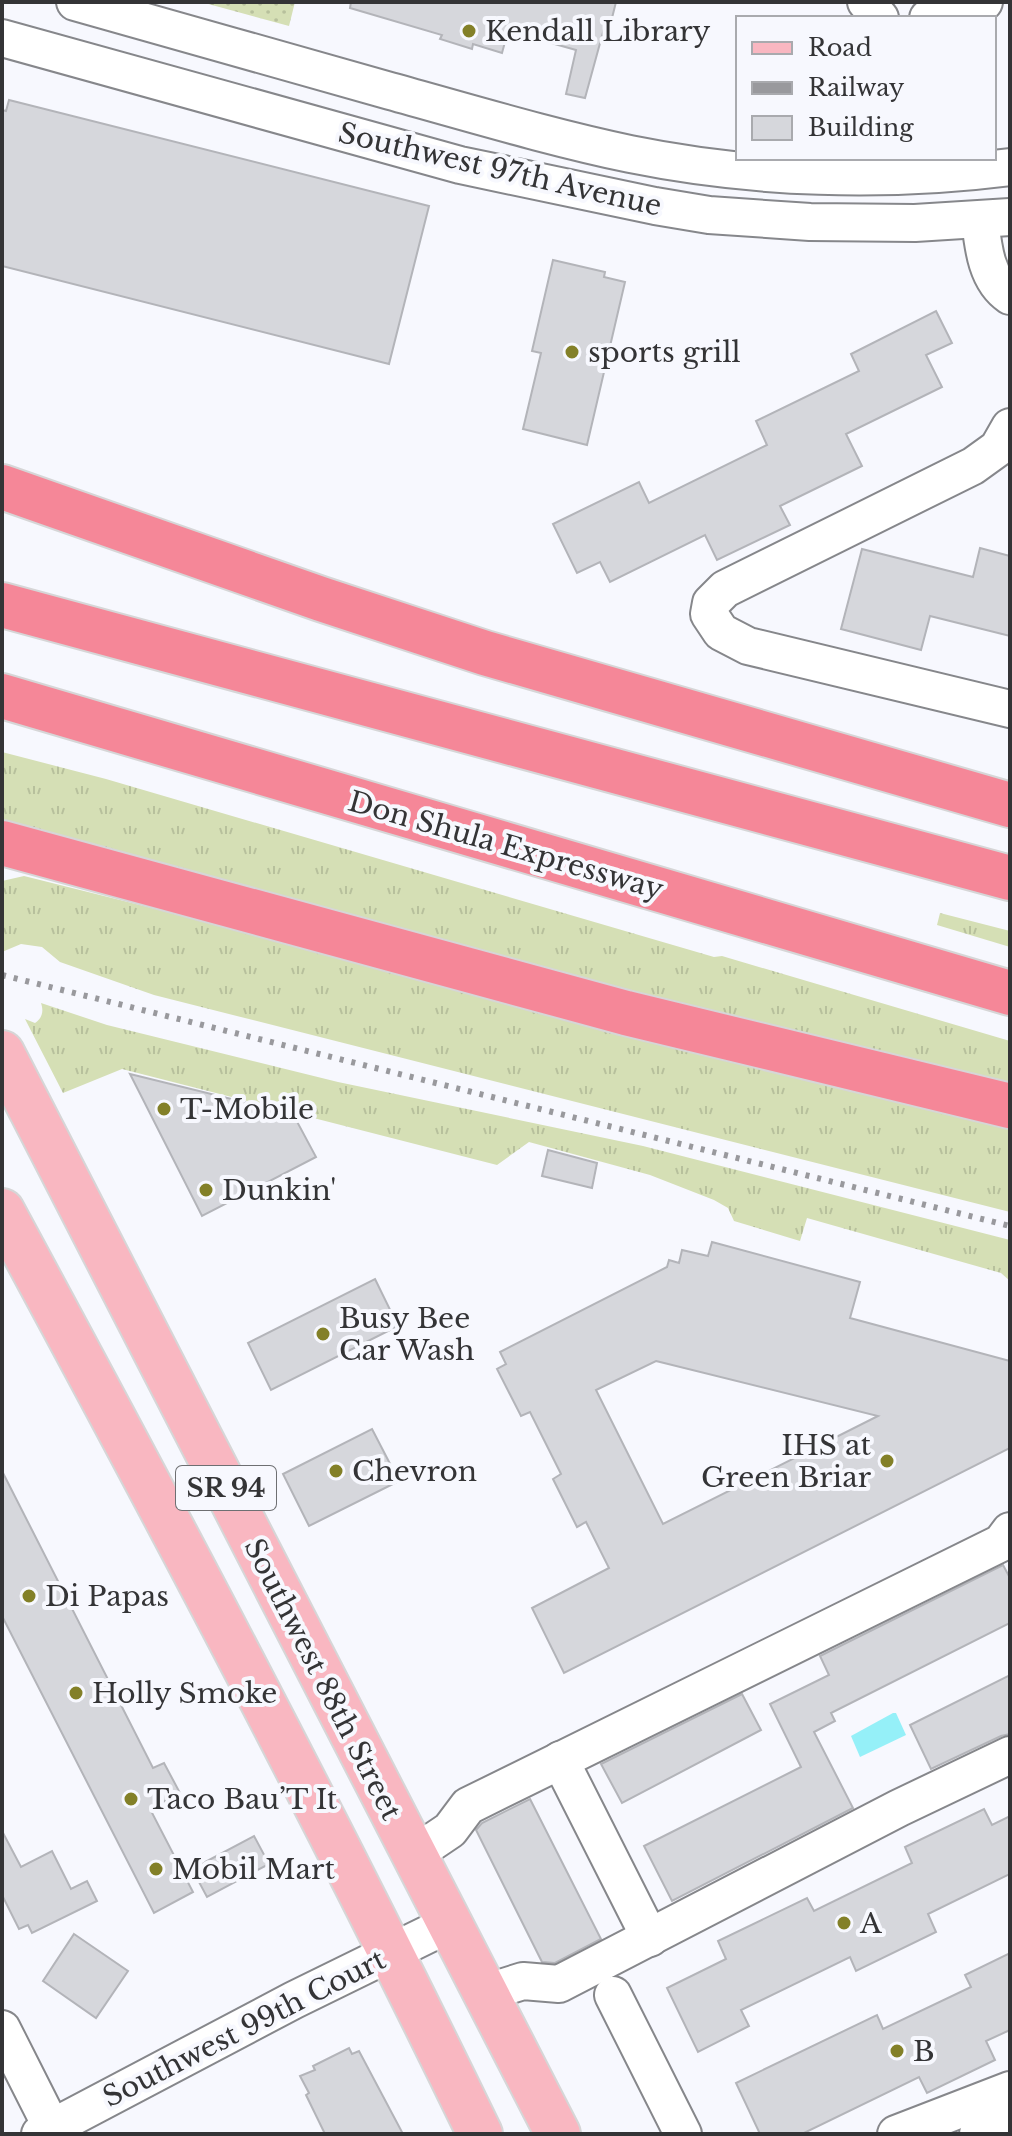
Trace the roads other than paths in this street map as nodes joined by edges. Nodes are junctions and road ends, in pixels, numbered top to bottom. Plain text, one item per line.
1 (75, 2) edge
2 (984, 2) edge
3 (935, 16) edge
4 (2, 38) edge
5 (536, 132) junction
6 (914, 166) edge
7 (1010, 167) edge
8 (524, 179) junction
9 (995, 218) edge
10 (915, 223) junction
11 (1010, 296) edge
12 (1010, 427) edge
13 (2, 487) edge
14 (2, 605) edge
15 (2, 696) edge
16 (1010, 709) edge
17 (1010, 805) edge
18 (2, 843) edge
19 (47, 855) junction
20 (2, 867) edge
21 (1010, 878) edge
22 (1010, 993) edge
23 (2, 1053) edge
24 (1010, 1106) edge
25 (2, 1211) edge
26 (42, 1286) junction
27 (134, 1310) junction
28 (1010, 1531) edge
29 (1010, 1755) edge
30 (560, 1760) junction
31 (413, 1855) junction
32 (449, 1924) junction
33 (650, 1938) junction
34 (392, 1952) junction
35 (485, 1993) junction
36 (613, 1995) dead end
37 (2, 2029) edge
38 (1010, 2090) edge
39 (1010, 2122) edge
40 (46, 2131) edge
41 (480, 2134) edge
42 (558, 2134) edge
43 (683, 2134) edge
44 (896, 2134) edge
45 (978, 2134) edge

1 - 5 street, Southwest 97th Avenue
2 - 3 street
4 - 8 street, Southwest 97th Avenue
5 - 6 street, Southwest 97th Avenue
5 - 8 street
6 - 7 street, Southwest 97th Avenue
6 - 10 street
8 - 10 street, Southwest 97th Avenue
9 - 10 street, Southwest 97th Avenue
9 - 11 street
12 - 16 street
13 - 17 highway
14 - 21 highway
15 - 22 highway, Don Shula Expressway
18 - 19 highway
19 - 20 highway
19 - 24 highway
23 - 27 main road, Southwest 88th Street / SR 94
25 - 26 main road, SR 94
26 - 27 main road
26 - 34 main road, SR 94
27 - 31 main road, Southwest 88th Street / SR 94
28 - 30 street
29 - 33 street
30 - 31 street
30 - 33 street
31 - 32 main road, Southwest 88th Street / SR 94
32 - 34 street, Southwest 99th Court
32 - 35 main road, Southwest 88th Street / SR 94
33 - 35 street
34 - 40 street, Southwest 99th Court
34 - 41 main road, SR 94
35 - 42 main road, Southwest 88th Street / SR 94
36 - 43 street
37 - 40 street
38 - 44 street
39 - 45 street

